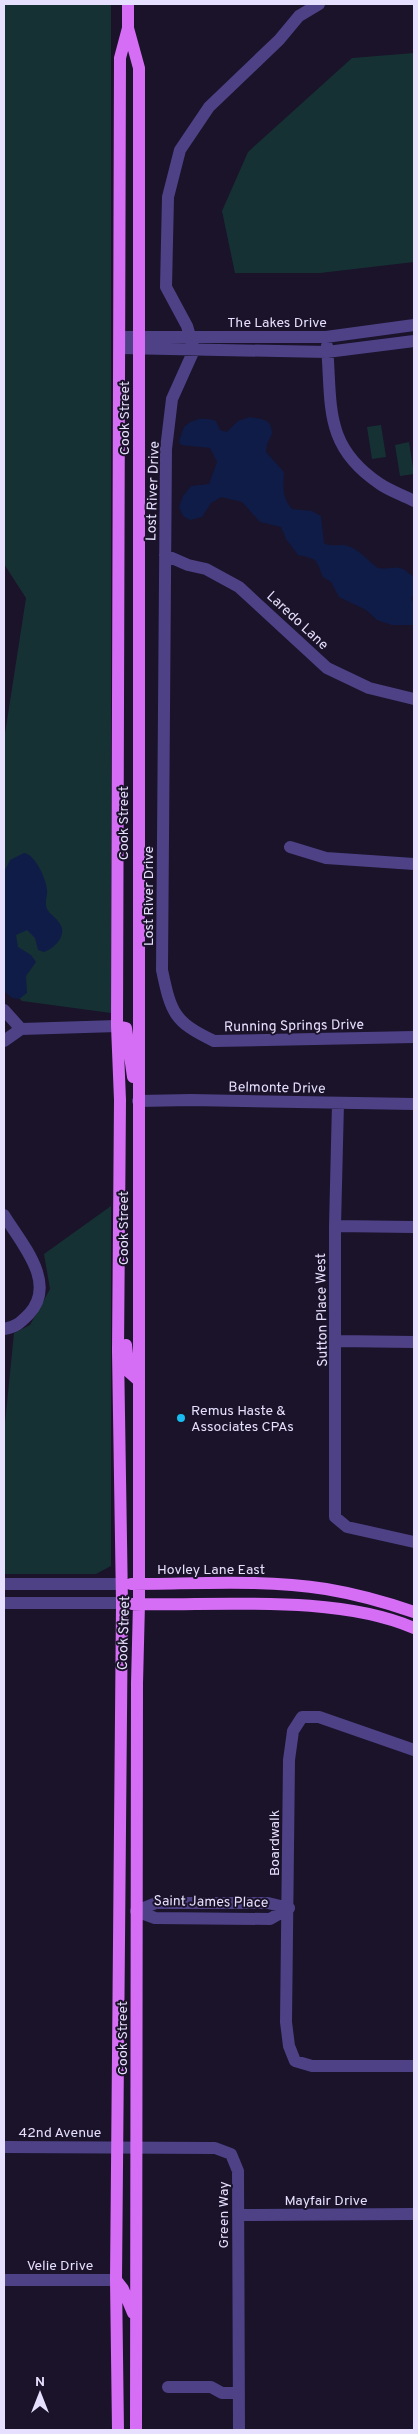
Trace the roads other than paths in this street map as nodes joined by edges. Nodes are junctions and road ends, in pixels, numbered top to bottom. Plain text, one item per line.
1 (128, 4) edge
2 (319, 4) edge
3 (128, 28) junction
4 (414, 325) edge
5 (190, 337) junction
6 (326, 337) junction
7 (414, 341) edge
8 (120, 343) junction
9 (139, 343) junction
10 (194, 350) junction
11 (327, 352) junction
12 (414, 500) edge
13 (165, 555) junction
14 (414, 698) edge
15 (290, 847) dead end
16 (414, 864) edge
17 (167, 994) joint
18 (6, 1013) edge
19 (117, 1026) junction
20 (21, 1030) junction
21 (414, 1037) edge
22 (4, 1041) edge
23 (138, 1101) junction
24 (338, 1103) junction
25 (414, 1104) edge
26 (4, 1215) edge
27 (335, 1226) junction
28 (414, 1227) edge
29 (119, 1250) junction
30 (4, 1328) edge
31 (337, 1341) junction
32 (414, 1342) edge
33 (138, 1380) junction
34 (414, 1542) edge
35 (4, 1584) edge
36 (122, 1584) junction
37 (139, 1584) junction
38 (4, 1603) edge
39 (122, 1603) junction
40 (139, 1604) junction
41 (414, 1612) edge
42 (414, 1628) edge
43 (414, 1750) edge
44 (118, 1858) junction
45 (289, 1908) junction
46 (136, 1911) junction
47 (414, 2066) edge
48 (4, 2147) edge
49 (117, 2147) junction
50 (136, 2147) junction
51 (414, 2214) edge
52 (238, 2216) junction
53 (4, 2280) edge
54 (116, 2280) junction
55 (136, 2323) junction
56 (168, 2387) dead end
57 (239, 2393) junction
58 (118, 2430) edge
59 (136, 2430) edge
60 (239, 2430) edge

1 - 3 main road, Cook Street
2 - 5 street
3 - 8 main road, Cook Street
3 - 9 main road, Cook Street
4 - 6 street, The Lakes Drive
5 - 6 street, The Lakes Drive
5 - 9 street, The Lakes Drive
5 - 10 street
6 - 11 street
7 - 11 street, The Lakes Drive
8 - 9 street
8 - 19 main road, Cook Street
9 - 10 street, The Lakes Drive
9 - 23 main road, Cook Street
10 - 11 street, The Lakes Drive
10 - 13 street, Lost River Drive
11 - 12 street
13 - 14 street, Laredo Lane
13 - 17 street, Lost River Drive
15 - 16 street
17 - 21 street, Running Springs Drive
18 - 20 street
19 - 20 street
19 - 23 main road
19 - 29 main road, Cook Street
20 - 22 street
23 - 24 street, Belmonte Drive
23 - 33 main road, Cook Street
24 - 25 street, Belmonte Drive
24 - 27 street, Sutton Place West
26 - 30 street
27 - 28 street
27 - 31 street, Sutton Place West
29 - 33 main road
29 - 36 main road, Cook Street
31 - 32 street
31 - 34 street, Sutton Place West
33 - 37 main road, Cook Street
35 - 36 street, Hovley Lane East
36 - 37 main road, Hovley Lane East
36 - 39 main road, Cook Street
37 - 40 main road, Cook Street
37 - 41 main road, Hovley Lane East
38 - 39 street
39 - 40 main road
39 - 44 main road, Cook Street
40 - 42 main road
40 - 46 main road, Cook Street
43 - 45 street, Boardwalk
44 - 46 main road
44 - 49 main road, Cook Street
45 - 46 street, Saint James Place
45 - 47 street, Boardwalk
46 - 50 main road, Cook Street
48 - 49 street, 42nd Avenue
49 - 50 street, Green Way
49 - 54 main road, Cook Street
50 - 52 street, Green Way
50 - 55 main road, Cook Street
51 - 52 street, Mayfair Drive
52 - 57 street, Green Way
53 - 54 street, Velie Drive
54 - 55 main road
54 - 58 main road, Cook Street
55 - 59 main road, Cook Street
56 - 57 street
57 - 60 street, Green Way

